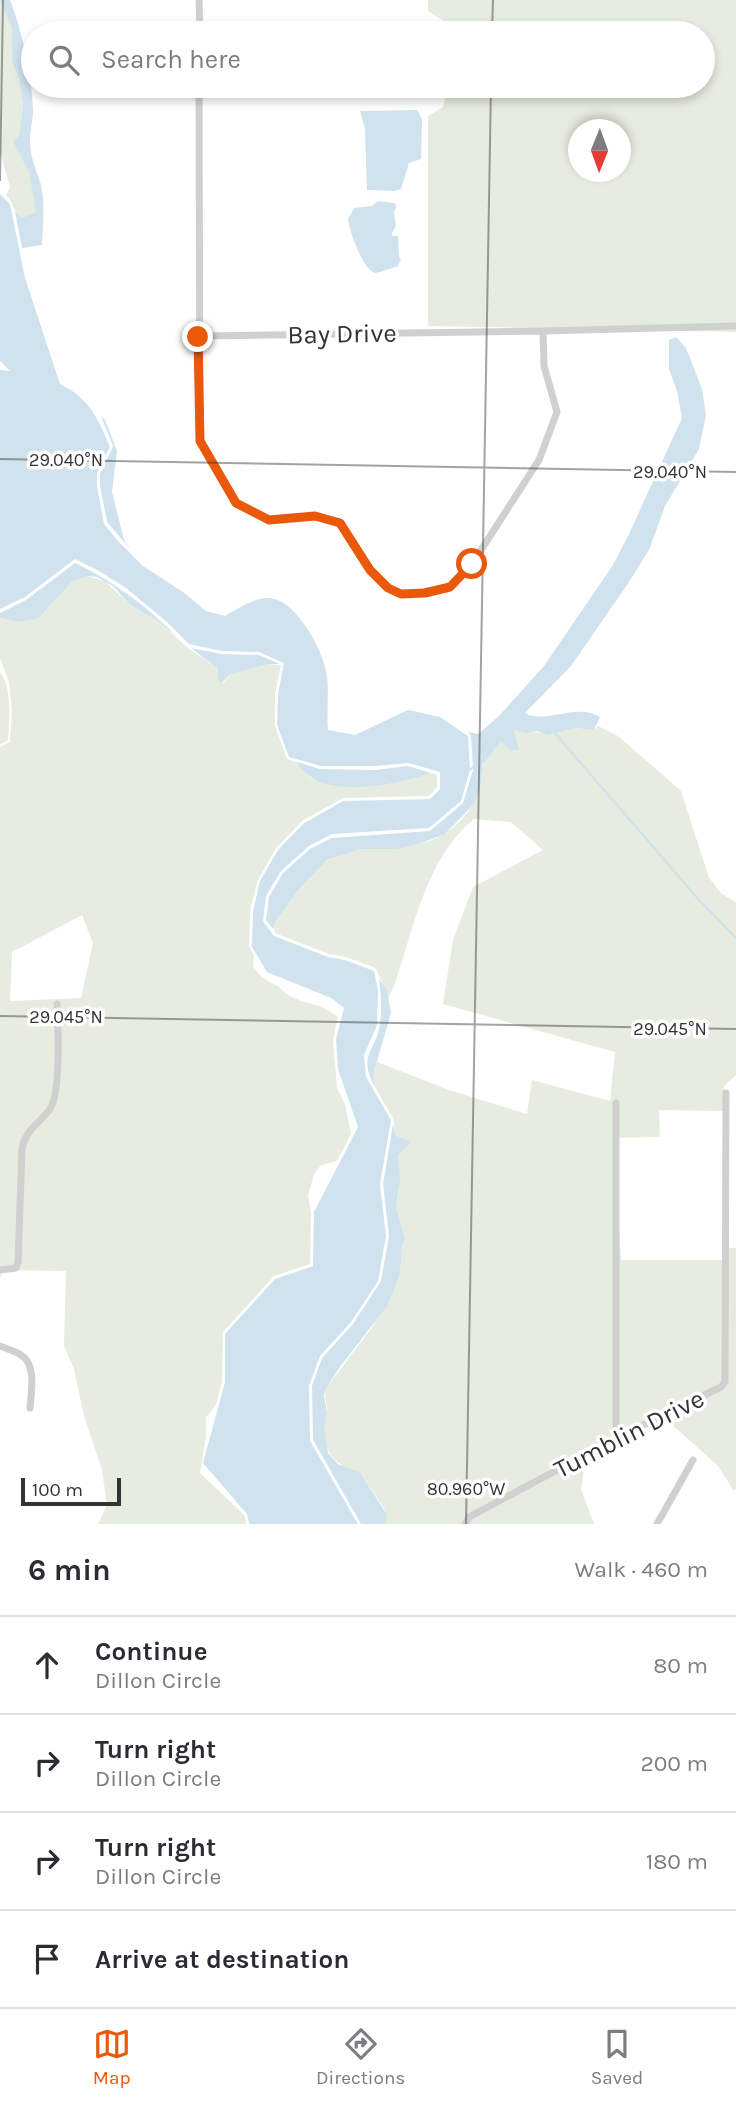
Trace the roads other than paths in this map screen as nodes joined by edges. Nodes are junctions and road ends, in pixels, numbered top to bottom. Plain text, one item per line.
1 (199, 0) edge
2 (200, 21) edge
3 (199, 98) edge
4 (736, 326) edge
5 (543, 331) junction
6 (198, 337) junction
7 (57, 1003) dead end
8 (726, 1093) dead end
9 (616, 1103) dead end
10 (0, 1270) edge
11 (0, 1346) edge
12 (30, 1408) dead end
13 (615, 1439) junction
14 (693, 1460) dead end
15 (465, 1524) edge
16 (657, 1524) edge

1 - 2 street
3 - 6 street
4 - 5 street, Bay Drive
5 - 6 street, Bay Drive
5 - 6 street
7 - 10 street
8 - 13 street, Tumblin Drive
9 - 13 street
11 - 12 street
13 - 15 street, Tumblin Drive
14 - 16 street

